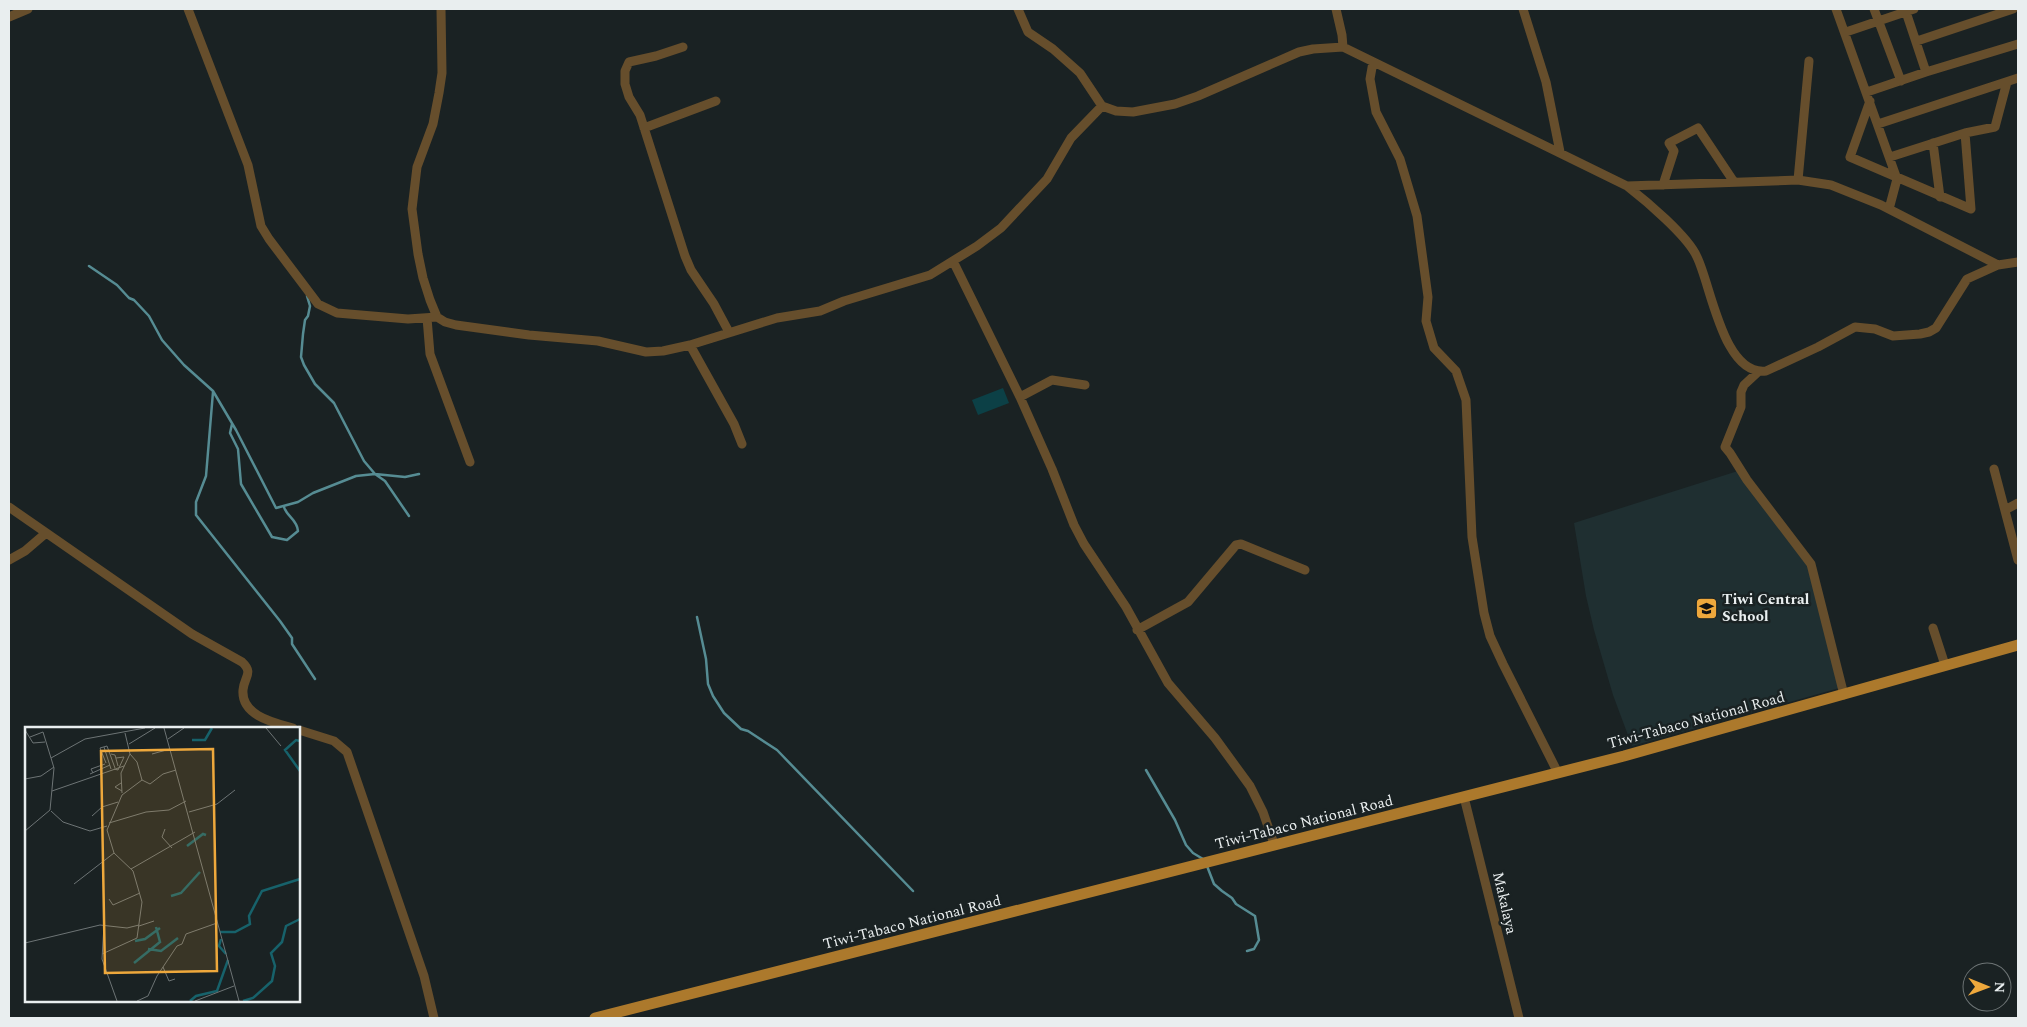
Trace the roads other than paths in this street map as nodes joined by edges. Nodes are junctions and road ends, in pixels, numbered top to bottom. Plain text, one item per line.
1 (28, 9) edge
2 (188, 9) edge
3 (441, 9) edge
4 (1018, 9) edge
5 (1336, 9) edge
6 (1523, 9) edge
7 (1836, 9) edge
8 (1874, 9) edge
9 (2010, 9) edge
10 (1908, 10) edge
11 (9, 17) edge
12 (1879, 21) junction
13 (1846, 32) junction
14 (1916, 41) junction
15 (2018, 44) edge
16 (683, 47) dead end
17 (1343, 47) junction
18 (1373, 62) junction
19 (1809, 62) dead end
20 (1926, 72) junction
21 (2018, 78) edge
22 (1901, 81) junction
23 (2007, 82) junction
24 (1869, 96) junction
25 (716, 101) dead end
26 (1102, 106) junction
27 (1878, 124) junction
28 (644, 128) junction
29 (1964, 133) junction
30 (1933, 143) junction
31 (1560, 152) junction
32 (1890, 157) junction
33 (1897, 178) junction
34 (1798, 180) junction
35 (1734, 182) junction
36 (1663, 185) junction
37 (1627, 186) junction
38 (1940, 197) junction
39 (1889, 209) junction
40 (953, 261) junction
41 (2018, 262) edge
42 (1998, 265) junction
43 (437, 317) junction
44 (427, 318) junction
45 (729, 332) junction
46 (690, 345) junction
47 (1758, 372) junction
48 (1085, 385) dead end
49 (1020, 397) junction
50 (742, 444) dead end
51 (470, 462) dead end
52 (1994, 469) dead end
53 (2018, 503) edge
54 (9, 507) edge
55 (2005, 510) junction
56 (46, 533) junction
57 (9, 560) edge
58 (2018, 560) edge
59 (1304, 570) dead end
60 (1933, 628) dead end
61 (1138, 630) junction
62 (2018, 645) edge
63 (1945, 665) junction
64 (1844, 695) junction
65 (290, 727) edge
66 (300, 730) edge
67 (1558, 773) junction
68 (1464, 797) junction
69 (1274, 844) junction
70 (1519, 1016) edge
71 (434, 1018) edge
72 (595, 1018) edge

1 - 11 street
2 - 44 street
3 - 43 street
4 - 26 street
5 - 17 street
6 - 31 street
7 - 13 street
8 - 12 street
9 - 14 street
10 - 12 street
10 - 14 street
12 - 13 street
12 - 22 street
13 - 24 street
14 - 20 street
15 - 20 street
16 - 28 street
17 - 18 street
17 - 26 street
18 - 31 street
18 - 67 street
19 - 34 street
20 - 22 street
21 - 23 street
22 - 24 street
23 - 27 street
23 - 29 street
24 - 27 street
24 - 33 street
25 - 28 street
26 - 40 street
27 - 32 street
28 - 45 street
29 - 30 street
29 - 38 street
30 - 32 street
30 - 38 street
31 - 37 street
32 - 33 street
33 - 38 street
33 - 39 street
34 - 35 street
34 - 39 street
35 - 36 street
35 - 36 street
36 - 37 street
37 - 47 street
39 - 42 street
40 - 45 street
40 - 49 street
41 - 42 street
42 - 47 street
43 - 44 street
43 - 46 street
44 - 51 street
45 - 46 street
46 - 50 street
47 - 64 street
48 - 49 street
49 - 61 street
52 - 55 street
53 - 55 street
54 - 56 street
55 - 58 street
56 - 57 street
56 - 65 street
59 - 61 street
60 - 63 street
61 - 69 street
62 - 63 main road, Tiwi-Tabaco National Road
63 - 64 main road, Tiwi-Tabaco National Road
64 - 67 main road, Tiwi-Tabaco National Road
66 - 71 street
67 - 68 main road, Tiwi-Tabaco National Road
68 - 69 main road, Tiwi-Tabaco National Road
68 - 70 street, Makalaya
69 - 72 main road, Tiwi-Tabaco National Road

